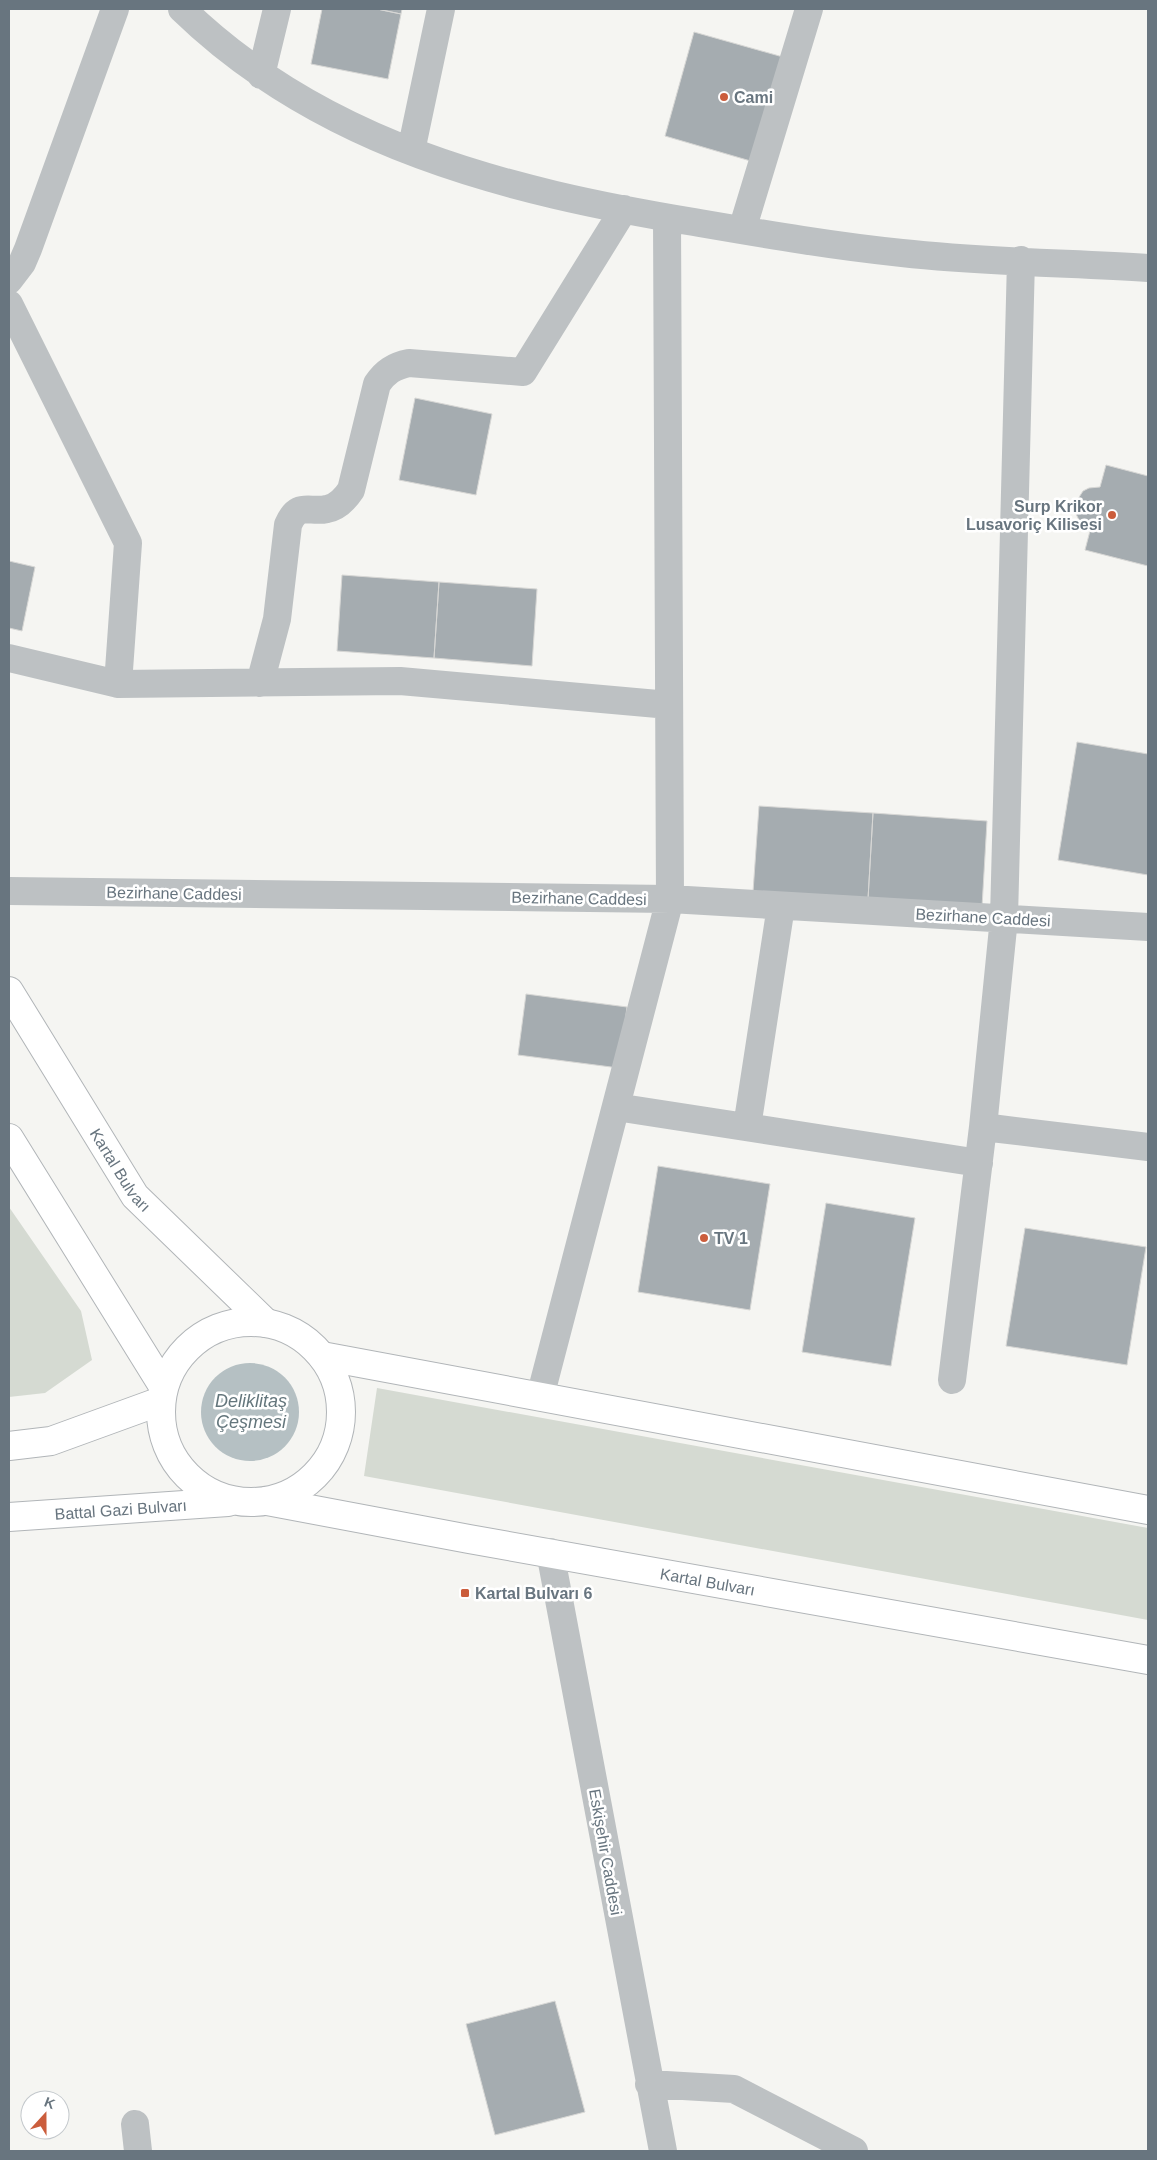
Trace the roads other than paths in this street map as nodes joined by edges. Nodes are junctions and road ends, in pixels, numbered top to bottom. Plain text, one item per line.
1 (115, 9) edge
2 (182, 9) edge
3 (277, 9) edge
4 (442, 9) edge
5 (809, 9) edge
6 (261, 75) junction
7 (411, 151) junction
8 (624, 209) junction
9 (667, 218) junction
10 (742, 230) junction
11 (1021, 260) junction
12 (1148, 268) edge
13 (9, 280) edge
14 (9, 304) edge
15 (9, 658) edge
16 (260, 683) junction
17 (118, 684) junction
18 (669, 705) junction
19 (9, 892) edge
20 (670, 899) junction
21 (781, 906) junction
22 (1004, 918) junction
23 (1148, 926) edge
24 (9, 991) edge
25 (616, 1106) junction
26 (747, 1127) junction
27 (983, 1127) junction
28 (9, 1138) edge
29 (1148, 1148) edge
30 (979, 1163) junction
31 (266, 1323) junction
32 (322, 1356) junction
33 (952, 1380) dead end
34 (162, 1394) junction
35 (540, 1397) junction
36 (9, 1446) edge
37 (235, 1501) junction
38 (267, 1501) junction
39 (1148, 1510) edge
40 (9, 1518) edge
41 (550, 1552) junction
42 (1148, 1660) edge
43 (649, 2084) junction
44 (135, 2124) dead end
45 (138, 2151) edge
46 (662, 2151) edge
47 (854, 2151) edge

1 - 13 street
2 - 6 street
3 - 6 street
4 - 7 street
5 - 10 street
6 - 7 street
7 - 8 street
8 - 9 street
8 - 16 street
9 - 10 street
9 - 18 street
10 - 11 street
11 - 12 street
11 - 22 street
14 - 17 street
15 - 17 street
16 - 17 street
16 - 18 street
18 - 20 street
19 - 20 street, Bezirhane Caddesi
20 - 21 street, Bezirhane Caddesi
20 - 25 street
21 - 22 street, Bezirhane Caddesi
21 - 26 street
22 - 23 street, Bezirhane Caddesi
22 - 27 street
24 - 31 main road, Kartal Bulvarı
25 - 26 street
25 - 35 street
26 - 30 street
27 - 29 street
27 - 30 street
28 - 34 main road
30 - 33 street
31 - 32 main road
31 - 34 main road
32 - 35 main road
32 - 38 main road
34 - 36 main road
34 - 37 main road
35 - 39 main road
37 - 38 main road
37 - 40 main road, Battal Gazi Bulvarı
38 - 41 main road, Kartal Bulvarı
41 - 42 main road, Kartal Bulvarı
41 - 43 street, Eskişehir Caddesi
43 - 46 street, Eskişehir Caddesi
43 - 47 street
44 - 45 street

